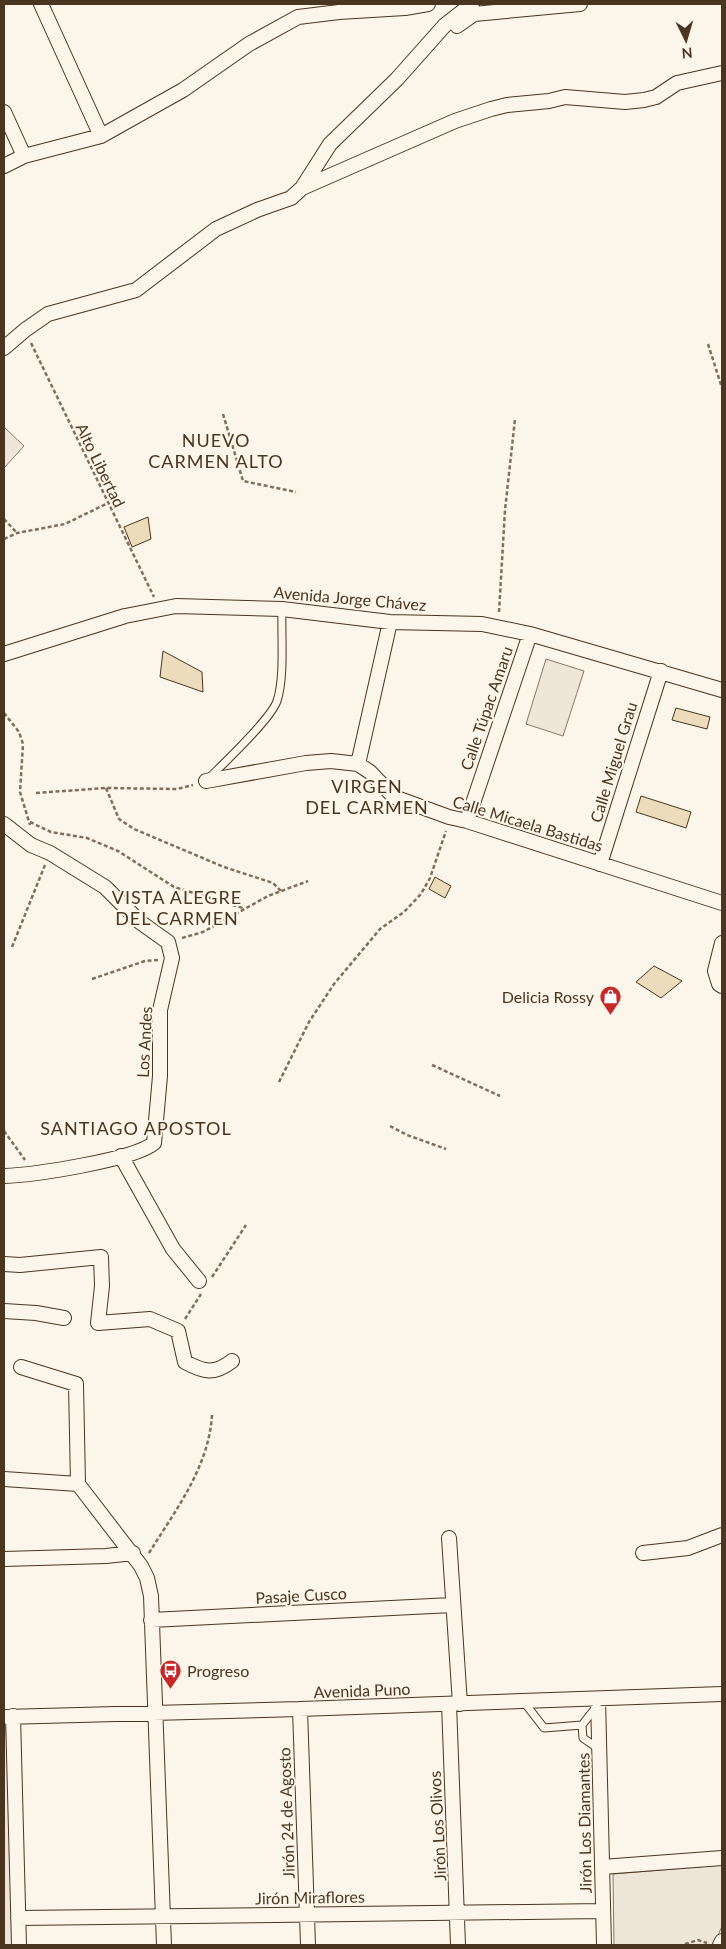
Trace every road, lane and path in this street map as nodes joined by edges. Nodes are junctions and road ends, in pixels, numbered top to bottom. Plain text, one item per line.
1 (41, 4) edge
2 (428, 4) edge
3 (472, 4) edge
4 (580, 4) edge
5 (434, 38) junction
6 (722, 73) edge
7 (4, 112) edge
8 (101, 136) junction
9 (24, 156) junction
10 (4, 166) edge
11 (302, 188) junction
12 (25, 330) junction
13 (708, 344) dead end
14 (4, 348) edge
15 (722, 388) edge
16 (223, 414) dead end
17 (515, 419) dead end
18 (296, 492) dead end
19 (108, 503) junction
20 (4, 519) edge
21 (17, 533) junction
22 (4, 539) edge
23 (282, 609) junction
24 (160, 610) junction
25 (390, 622) junction
26 (498, 627) junction
27 (530, 634) junction
28 (4, 654) edge
29 (660, 671) junction
30 (722, 690) edge
31 (4, 713) edge
32 (358, 764) junction
33 (206, 781) junction
34 (106, 788) junction
35 (36, 793) dead end
36 (450, 817) junction
37 (28, 821) junction
38 (466, 821) junction
39 (4, 824) edge
40 (32, 827) dead end
41 (50, 853) junction
42 (600, 864) junction
43 (308, 881) dead end
44 (282, 891) junction
45 (722, 903) edge
46 (244, 908) junction
47 (168, 942) junction
48 (722, 943) edge
49 (12, 947) dead end
50 (172, 958) junction
51 (92, 979) dead end
52 (722, 986) edge
53 (432, 1065) dead end
54 (279, 1082) dead end
55 (500, 1096) dead end
56 (390, 1126) dead end
57 (4, 1131) edge
58 (446, 1149) dead end
59 (120, 1156) junction
60 (34, 1173) junction
61 (4, 1176) edge
62 (4, 1264) edge
63 (198, 1281) dead end
64 (4, 1311) edge
65 (64, 1318) dead end
66 (232, 1361) dead end
67 (21, 1367) dead end
68 (212, 1415) dead end
69 (4, 1479) edge
70 (78, 1484) junction
71 (722, 1535) edge
72 (449, 1538) dead end
73 (133, 1553) junction
74 (643, 1553) dead end
75 (4, 1559) edge
76 (142, 1566) junction
77 (452, 1605) junction
78 (151, 1620) junction
79 (722, 1694) edge
80 (524, 1702) junction
81 (598, 1702) junction
82 (454, 1704) junction
83 (300, 1710) junction
84 (156, 1712) junction
85 (8, 1716) edge
86 (582, 1726) junction
87 (599, 1749) junction
88 (722, 1858) edge
89 (602, 1867) junction
90 (603, 1911) junction
91 (458, 1913) junction
92 (307, 1915) junction
93 (162, 1916) junction
94 (18, 1918) junction
95 (722, 1941) edge
96 (684, 1944) edge
97 (19, 1945) edge
98 (164, 1945) edge
99 (308, 1945) edge
100 (458, 1945) edge
101 (604, 1945) edge
102 (712, 1945) edge
103 (720, 1945) edge

1 - 8 street
2 - 8 street
3 - 5 street
4 - 5 street
5 - 11 street
6 - 11 street
7 - 9 street
8 - 9 street
9 - 10 street
11 - 12 street
12 - 14 street
12 - 19 path, Alto Libertad
13 - 15 path
16 - 18 path
17 - 26 path
19 - 21 path
19 - 24 path, Alto Libertad
20 - 21 path
21 - 22 path
23 - 24 street, Avenida Jorge Chávez
23 - 25 street, Avenida Jorge Chávez
23 - 33 lane
24 - 28 street, Avenida Jorge Chávez
25 - 26 street, Avenida Jorge Chávez
25 - 32 street
26 - 27 street, Avenida Jorge Chávez
27 - 29 street, Avenida Jorge Chávez
27 - 38 street, Calle Túpac Amaru
29 - 30 street, Avenida Jorge Chávez
29 - 42 street, Calle Miguel Grau
31 - 37 path
32 - 33 street
32 - 36 street, Calle Micaela Bastidas
33 - 34 path
34 - 35 path
34 - 44 path
36 - 38 street, Calle Micaela Bastidas
36 - 54 path
37 - 40 path
37 - 46 path
38 - 42 street, Calle Micaela Bastidas
39 - 41 street
41 - 47 street
41 - 49 path
42 - 45 street, Calle Micaela Bastidas
43 - 44 path
44 - 46 path
46 - 47 path
47 - 50 street, Los Andes
48 - 52 street
50 - 51 path
50 - 59 street, Los Andes
53 - 55 path
56 - 58 path
57 - 60 path
59 - 60 street, Los Andes
59 - 63 street
60 - 61 street, Los Andes
62 - 66 street
64 - 65 street
67 - 70 street
68 - 76 path
69 - 70 street
70 - 73 street
71 - 74 street
72 - 77 street, Jirón Los Olivos
73 - 75 street
73 - 76 street
76 - 78 street
77 - 78 street, Pasaje Cusco
77 - 82 street, Jirón Los Olivos
78 - 84 street
79 - 81 street, Avenida Puno
80 - 81 street, Avenida Puno
80 - 82 street, Avenida Puno
80 - 86 lane
81 - 86 lane
81 - 87 street, Jirón Los Diamantes
82 - 83 street, Avenida Puno
82 - 91 street, Jirón Los Olivos
83 - 84 street, Avenida Puno
83 - 92 street, Jirón 24 de Agosto
84 - 85 street, Avenida Puno
84 - 93 street
85 - 94 street
86 - 87 lane
87 - 89 street, Jirón Los Diamantes
88 - 89 street
89 - 90 street, Jirón Los Diamantes
90 - 91 street, Jirón Miraflores
90 - 101 street, Jirón Los Diamantes
91 - 92 street, Jirón Miraflores
91 - 100 street, Jirón Los Olivos
92 - 93 street, Jirón Miraflores
92 - 99 street, Jirón 24 de Agosto
93 - 94 street, Jirón Miraflores
93 - 98 street
94 - 97 street
95 - 103 street
96 - 102 path

